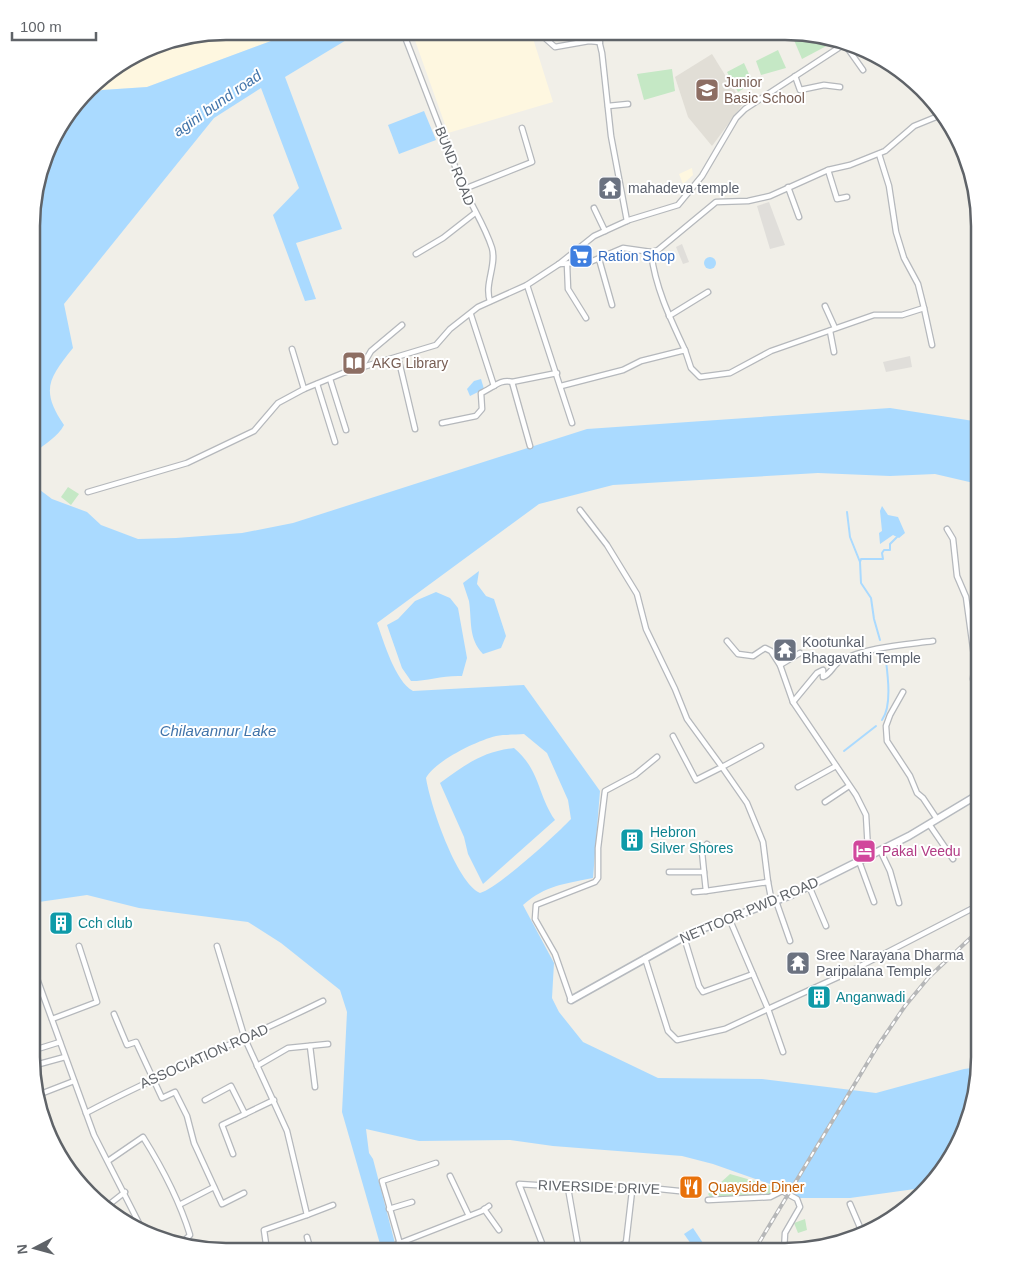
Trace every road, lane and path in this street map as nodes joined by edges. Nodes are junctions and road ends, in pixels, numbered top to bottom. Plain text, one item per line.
1 (406, 40) edge
2 (547, 40) edge
3 (600, 42) joint
4 (840, 48) edge
5 (848, 51) edge
6 (863, 70) dead end
7 (795, 76) junction
8 (840, 87) dead end
9 (628, 104) dead end
10 (608, 106) junction
11 (936, 117) edge
12 (522, 128) dead end
13 (879, 154) junction
14 (828, 170) junction
15 (788, 187) junction
16 (464, 189) junction
17 (847, 196) dead end
18 (594, 208) dead end
19 (475, 213) junction
20 (799, 217) dead end
21 (627, 221) junction
22 (605, 231) junction
23 (652, 252) junction
24 (416, 254) dead end
25 (599, 259) junction
26 (559, 264) junction
27 (567, 264) junction
28 (527, 285) junction
29 (708, 292) dead end
30 (490, 301) junction
31 (612, 305) dead end
32 (825, 306) dead end
33 (924, 308) junction
34 (470, 315) junction
35 (669, 316) junction
36 (586, 318) dead end
37 (402, 325) dead end
38 (835, 328) junction
39 (830, 331) junction
40 (932, 345) dead end
41 (292, 349) dead end
42 (684, 350) junction
43 (834, 352) dead end
44 (398, 357) junction
45 (361, 368) junction
46 (557, 373) junction
47 (330, 379) junction
48 (512, 382) junction
49 (317, 384) junction
50 (494, 386) junction
51 (561, 386) junction
52 (304, 389) junction
53 (442, 423) dead end
54 (572, 423) dead end
55 (415, 429) dead end
56 (346, 430) dead end
57 (335, 442) dead end
58 (530, 446) dead end
59 (88, 492) dead end
60 (580, 510) dead end
61 (947, 529) dead end
62 (971, 634) edge
63 (727, 641) dead end
64 (933, 641) dead end
65 (800, 653) dead end
66 (780, 665) junction
67 (903, 692) dead end
68 (794, 702) junction
69 (673, 736) dead end
70 (761, 746) dead end
71 (657, 757) dead end
72 (836, 766) junction
73 (722, 767) junction
74 (849, 786) junction
75 (798, 787) dead end
76 (971, 799) edge
77 (825, 802) dead end
78 (937, 819) junction
79 (929, 824) junction
80 (707, 844) dead end
81 (880, 850) junction
82 (870, 855) junction
83 (953, 859) dead end
84 (859, 861) junction
85 (669, 872) dead end
86 (704, 872) junction
87 (768, 882) junction
88 (809, 886) junction
89 (706, 891) junction
90 (694, 892) dead end
91 (774, 902) junction
92 (874, 902) dead end
93 (899, 903) dead end
94 (971, 909) edge
95 (729, 918) junction
96 (826, 926) dead end
97 (684, 937) junction
98 (790, 942) dead end
99 (79, 946) dead end
100 (217, 946) dead end
101 (645, 958) junction
102 (753, 974) junction
103 (40, 987) edge
104 (571, 1000) joint
105 (323, 1001) dead end
106 (768, 1009) junction
107 (114, 1014) dead end
108 (52, 1019) junction
109 (245, 1040) junction
110 (60, 1042) junction
111 (328, 1044) dead end
112 (310, 1046) junction
113 (40, 1048) edge
114 (783, 1052) dead end
115 (65, 1057) junction
116 (40, 1064) edge
117 (257, 1066) junction
118 (152, 1079) junction
119 (74, 1081) junction
120 (315, 1087) dead end
121 (44, 1093) edge
122 (205, 1100) dead end
123 (274, 1100) junction
124 (86, 1113) junction
125 (245, 1114) junction
126 (233, 1154) dead end
127 (108, 1161) junction
128 (436, 1163) dead end
129 (450, 1176) dead end
130 (214, 1187) junction
131 (568, 1188) junction
132 (679, 1191) dead end
133 (125, 1192) junction
134 (632, 1192) junction
135 (244, 1193) dead end
136 (708, 1200) dead end
137 (412, 1202) dead end
138 (111, 1203) edge
139 (181, 1204) junction
140 (850, 1204) dead end
141 (333, 1205) dead end
142 (489, 1206) dead end
143 (389, 1209) junction
144 (484, 1209) junction
145 (307, 1215) junction
146 (470, 1216) junction
147 (138, 1221) edge
148 (860, 1227) edge
149 (499, 1230) dead end
150 (307, 1237) dead end
151 (187, 1238) edge
152 (266, 1243) edge
153 (309, 1243) edge
154 (400, 1243) joint
155 (542, 1243) edge
156 (578, 1243) edge
157 (626, 1243) edge
158 (784, 1243) edge

1 - 16 street, BUND ROAD
2 - 3 street
3 - 10 street
4 - 7 street
5 - 6 street
7 - 8 street
7 - 21 street
9 - 10 street
10 - 21 street
11 - 13 street
12 - 16 street
13 - 14 street
13 - 33 street
14 - 15 street
14 - 17 street
15 - 20 street
15 - 23 street
16 - 19 street, BUND ROAD
18 - 22 street
19 - 24 street
19 - 30 street, BUND ROAD
21 - 22 street
22 - 26 street
23 - 25 street
23 - 35 street
25 - 27 street
25 - 31 street
26 - 27 street
26 - 28 street
27 - 36 street
28 - 30 street
28 - 46 street
29 - 35 street
30 - 34 street
32 - 38 street
33 - 38 street
33 - 40 street
34 - 44 street
34 - 50 street
35 - 42 street
37 - 45 street
38 - 39 street
39 - 42 street
39 - 43 street
41 - 52 street
42 - 51 street
44 - 45 street
44 - 55 street
45 - 47 street
46 - 48 street
46 - 51 street
47 - 49 street
47 - 56 street
48 - 50 street
48 - 58 street
49 - 52 street
49 - 57 street
50 - 53 street
51 - 54 street
52 - 59 street
60 - 73 street
61 - 62 street
63 - 66 street
64 - 68 street
65 - 66 street
66 - 68 street
67 - 78 street
68 - 72 street
69 - 73 street
70 - 73 street
71 - 104 street
72 - 74 street
72 - 75 street
73 - 87 street
74 - 77 street
74 - 82 street
76 - 78 street, NETTOOR PWD ROAD
78 - 79 street, NETTOOR PWD ROAD
79 - 81 street, NETTOOR PWD ROAD
79 - 83 street
80 - 86 street
81 - 82 street, NETTOOR PWD ROAD
81 - 93 street
82 - 84 street, NETTOOR PWD ROAD
84 - 88 street, NETTOOR PWD ROAD
84 - 92 street
85 - 86 street
86 - 89 street
87 - 89 street
87 - 91 street
88 - 91 street, NETTOOR PWD ROAD
88 - 96 street
89 - 90 street
91 - 95 street, NETTOOR PWD ROAD
91 - 98 street
94 - 106 street
95 - 97 street, NETTOOR PWD ROAD
95 - 102 street
97 - 101 street, NETTOOR PWD ROAD
97 - 102 street
99 - 108 street
100 - 109 street
101 - 104 street, NETTOOR PWD ROAD
101 - 106 street
102 - 106 street
103 - 108 street
105 - 109 street, ASSOCIATION ROAD
106 - 114 street
107 - 118 street
108 - 110 street
109 - 117 street
109 - 118 street, ASSOCIATION ROAD
110 - 113 street
110 - 115 street
111 - 112 street
112 - 117 street
112 - 120 street
115 - 116 street
115 - 119 street
117 - 123 street
118 - 124 street, ASSOCIATION ROAD
118 - 130 street
119 - 121 street
119 - 124 street
122 - 125 street
123 - 125 street
123 - 145 street
124 - 127 street
125 - 126 street
127 - 133 street
127 - 139 street
128 - 143 street
129 - 146 street
130 - 135 street
130 - 139 street
131 - 134 street, RIVERSIDE DRIVE
131 - 155 street, RIVERSIDE DRIVE
131 - 156 street
132 - 134 street, RIVERSIDE DRIVE
133 - 138 street
133 - 147 street
134 - 157 street
136 - 158 street
137 - 143 street
139 - 151 street
140 - 148 street
141 - 145 street
142 - 144 street
143 - 154 street
144 - 146 street
144 - 149 street
145 - 152 street
146 - 154 street
150 - 153 street

